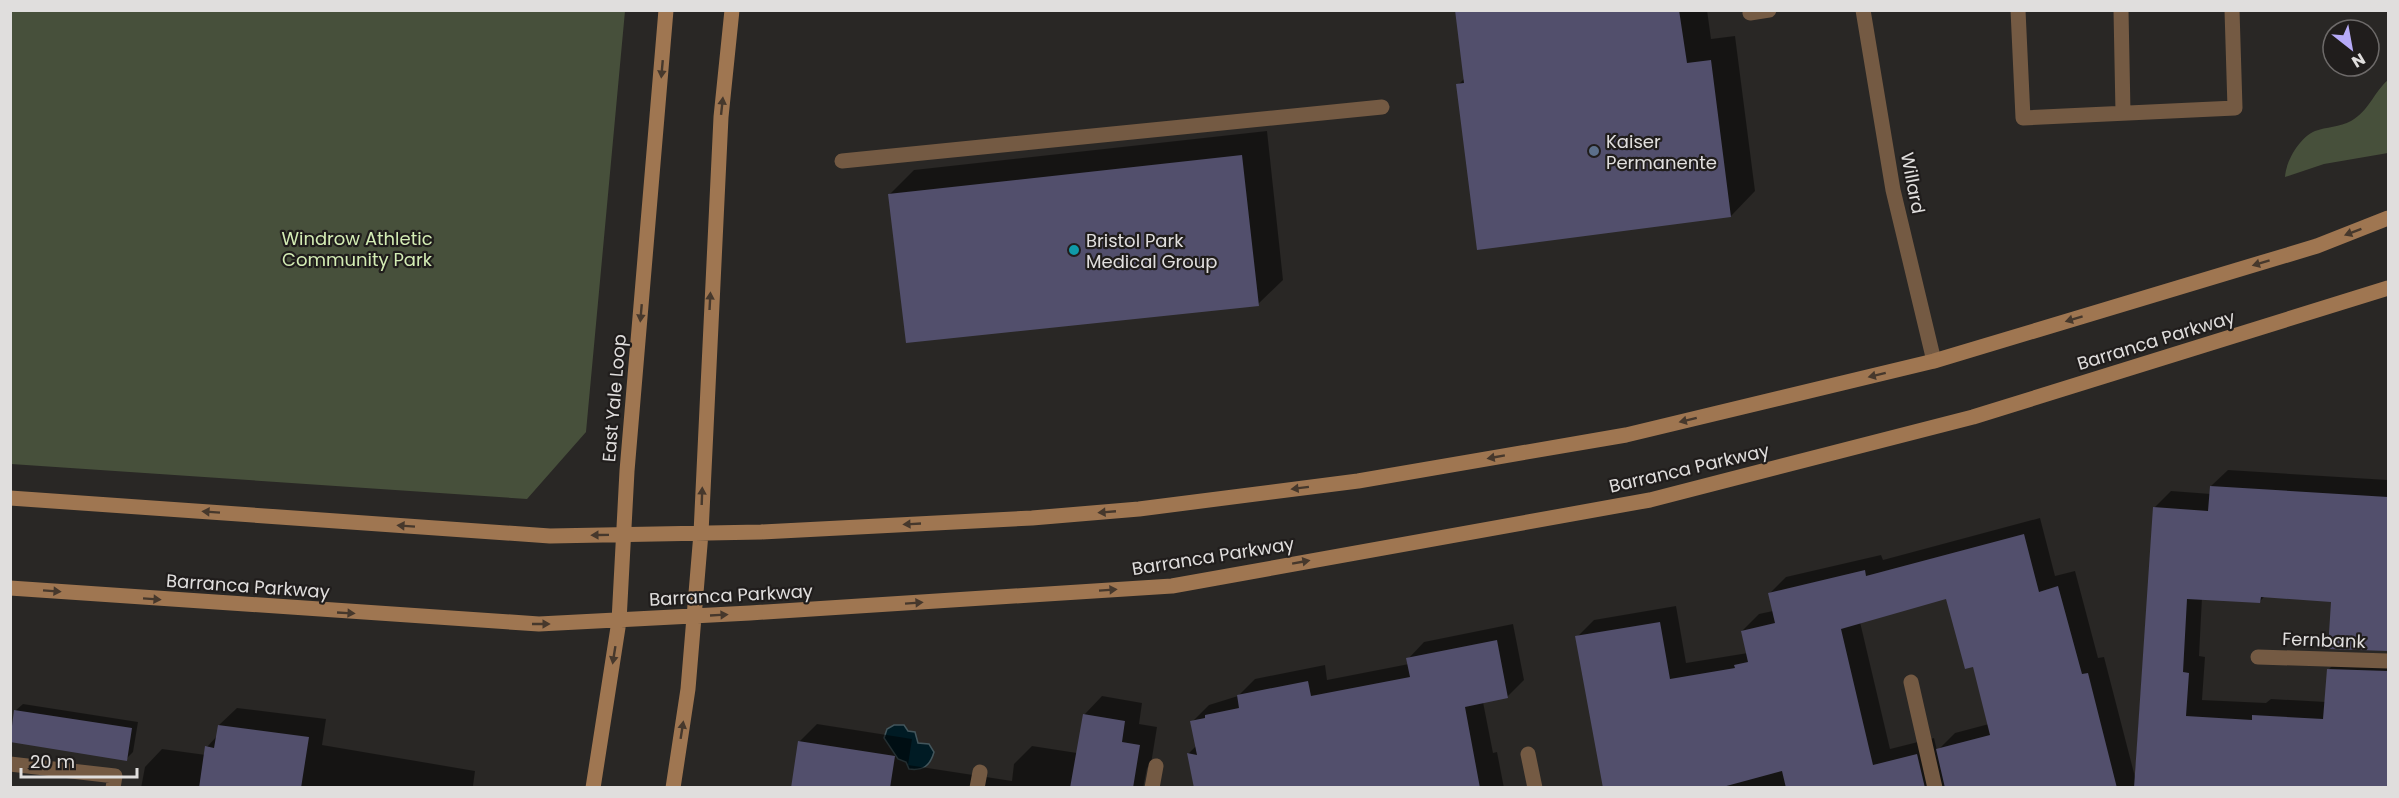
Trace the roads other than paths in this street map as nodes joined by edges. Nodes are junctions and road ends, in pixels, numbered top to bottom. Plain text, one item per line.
1 (666, 10) edge
2 (732, 10) edge
3 (1769, 10) edge
4 (1863, 10) edge
5 (2018, 10) edge
6 (2121, 10) edge
7 (2232, 10) edge
8 (1750, 13) dead end
9 (1382, 107) dead end
10 (2123, 113) junction
11 (842, 161) dead end
12 (2388, 218) edge
13 (2388, 288) edge
14 (1934, 361) junction
15 (10, 498) edge
16 (701, 533) junction
17 (624, 534) junction
18 (10, 588) edge
19 (692, 617) junction
20 (619, 621) junction
21 (2258, 657) dead end
22 (2388, 661) edge
23 (1911, 682) dead end
24 (1528, 754) dead end
25 (10, 764) edge
26 (1156, 766) dead end
27 (113, 788) edge
28 (593, 788) edge
29 (673, 788) edge
30 (1152, 788) edge
31 (1535, 788) edge
32 (1935, 788) edge

1 -> 17 main road, East Yale Loop
16 -> 2 main road
3 - 8 street
4 - 14 street, Willard
5 - 10 street
6 - 10 street
7 - 10 street
9 - 11 street
12 -> 14 main road
19 -> 13 main road, Barranca Parkway
14 -> 16 main road
17 -> 15 main road
16 - 17 main road
16 - 19 main road
17 - 20 main road, East Yale Loop
18 -> 20 main road, Barranca Parkway
19 - 20 main road, Barranca Parkway
29 -> 19 main road
20 -> 28 main road, East Yale Loop
21 - 22 street, Fernbank
23 - 32 street
24 - 31 street
25 - 27 street
26 - 30 street

